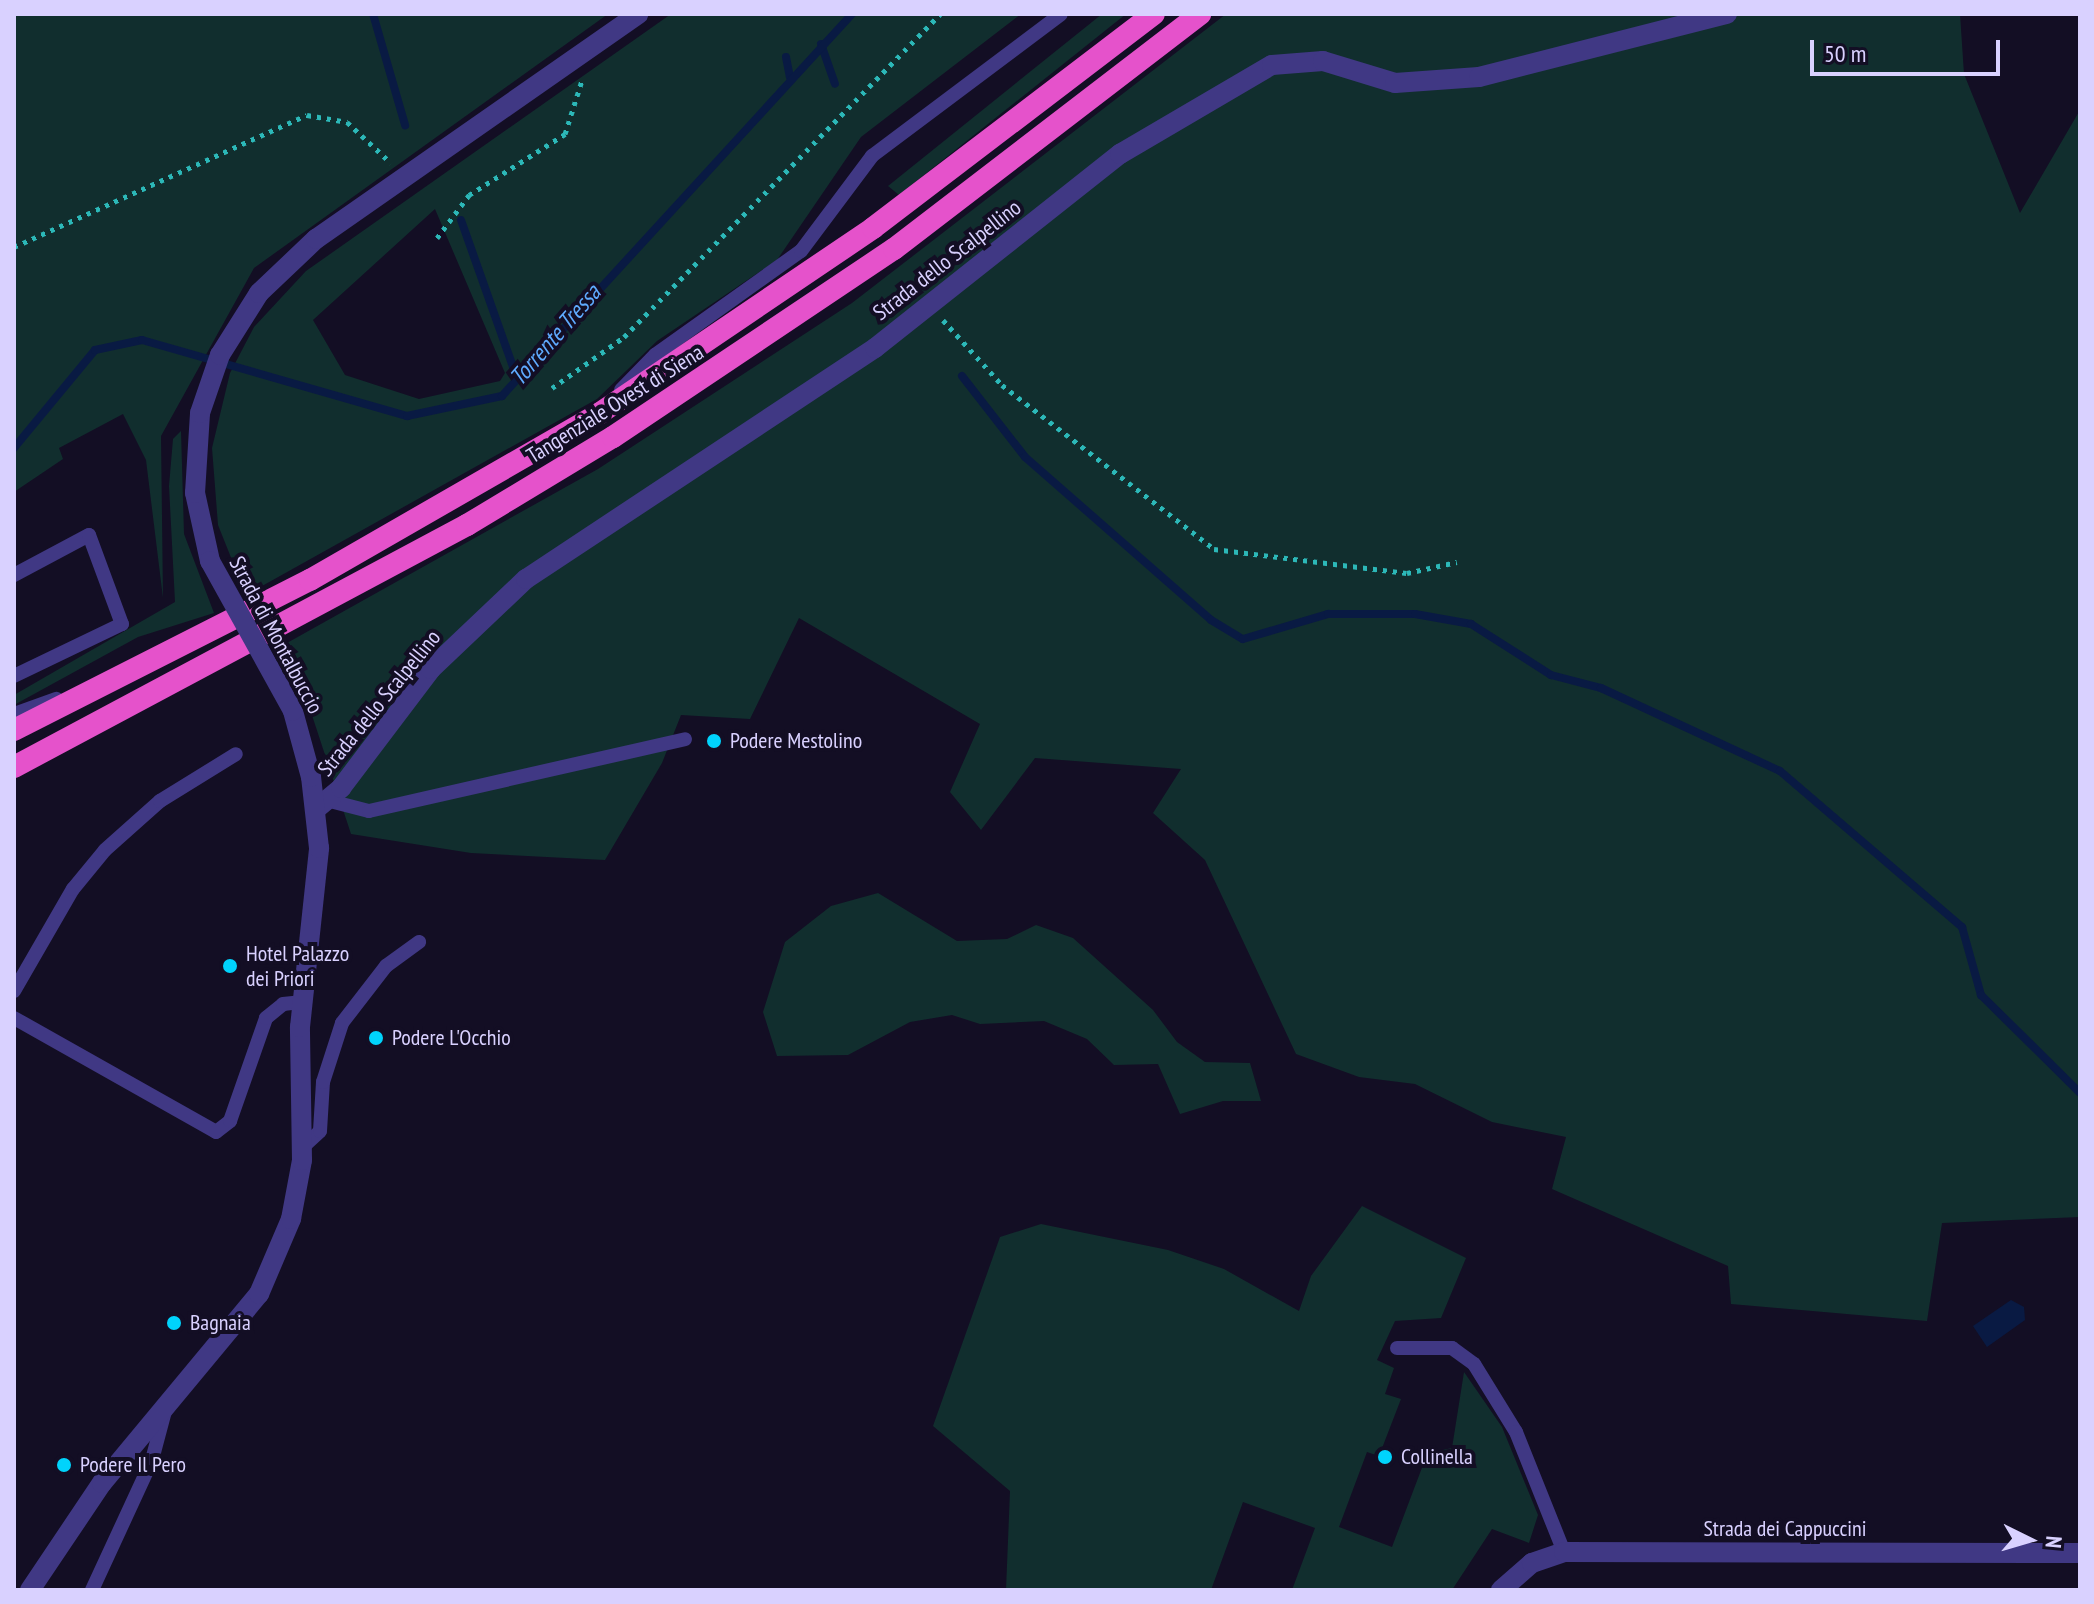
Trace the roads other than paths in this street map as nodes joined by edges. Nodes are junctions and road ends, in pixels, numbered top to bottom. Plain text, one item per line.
1 (638, 14) edge
2 (1061, 14) edge
3 (1154, 14) edge
4 (1200, 14) edge
5 (1727, 14) edge
6 (600, 413) junction
7 (14, 575) edge
8 (14, 676) edge
9 (98, 685) junction
10 (14, 714) edge
11 (14, 730) edge
12 (685, 739) dead end
13 (236, 754) dead end
14 (14, 767) edge
15 (323, 805) junction
16 (419, 942) dead end
17 (14, 991) edge
18 (303, 1002) junction
19 (14, 1018) edge
20 (303, 1147) junction
21 (1397, 1348) dead end
22 (168, 1399) junction
23 (1564, 1552) junction
24 (2080, 1553) edge
25 (30, 1590) edge
26 (92, 1590) edge
27 (1501, 1590) edge

1 - 15 street, Strada di Montalbuccio, bridge
2 - 6 lane
3 - 6 highway, Tangenziale Ovest di Siena
4 - 14 highway, Tangenziale Ovest di Siena
5 - 15 street, Strada dello Scalpellino
6 - 9 highway, Tangenziale Ovest di Siena
7 - 8 lane
9 - 10 lane
9 - 11 highway, Tangenziale Ovest di Siena
12 - 15 lane
13 - 17 lane
15 - 18 street, Strada di Montalbuccio
16 - 20 lane
18 - 19 lane
18 - 20 street, Strada di Montalbuccio
20 - 22 street, Strada di Montalbuccio
21 - 23 lane
22 - 25 street, Strada di Montalbuccio
22 - 26 lane
23 - 24 street, Strada dei Cappuccini
23 - 27 street, Strada dei Cappuccini

